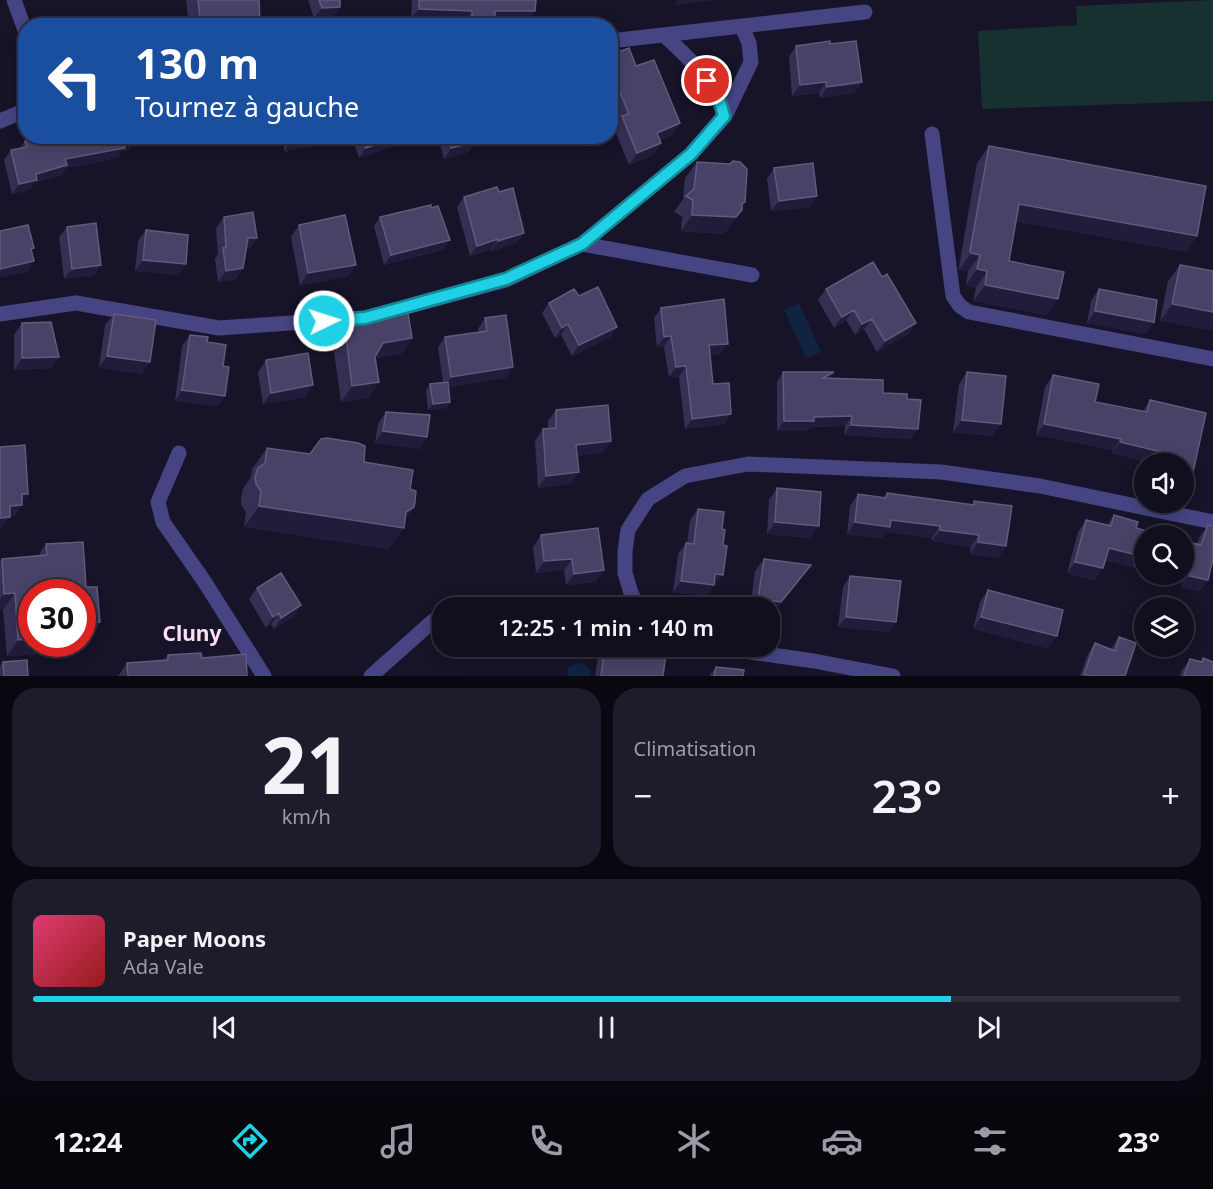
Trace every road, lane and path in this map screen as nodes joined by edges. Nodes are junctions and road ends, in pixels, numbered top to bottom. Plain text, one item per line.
1 (14, 0) edge
2 (866, 12) dead end
3 (20, 18) edge
4 (742, 27) junction
5 (665, 36) junction
6 (618, 40) edge
7 (18, 113) edge
8 (724, 116) junction
9 (0, 121) edge
10 (932, 134) dead end
11 (582, 244) junction
12 (752, 275) dead end
13 (0, 314) edge
14 (1213, 359) edge
15 (179, 453) dead end
16 (1213, 522) edge
17 (633, 597) edge
18 (432, 622) edge
19 (780, 656) edge
20 (264, 676) edge
21 (371, 676) edge
22 (893, 676) edge

1 - 3 street
2 - 4 street
4 - 5 street
4 - 8 street
5 - 6 street
5 - 8 street
7 - 9 street
8 - 11 street
10 - 14 street
11 - 12 street
11 - 13 street
15 - 20 street
16 - 17 street
18 - 21 street
19 - 22 street

